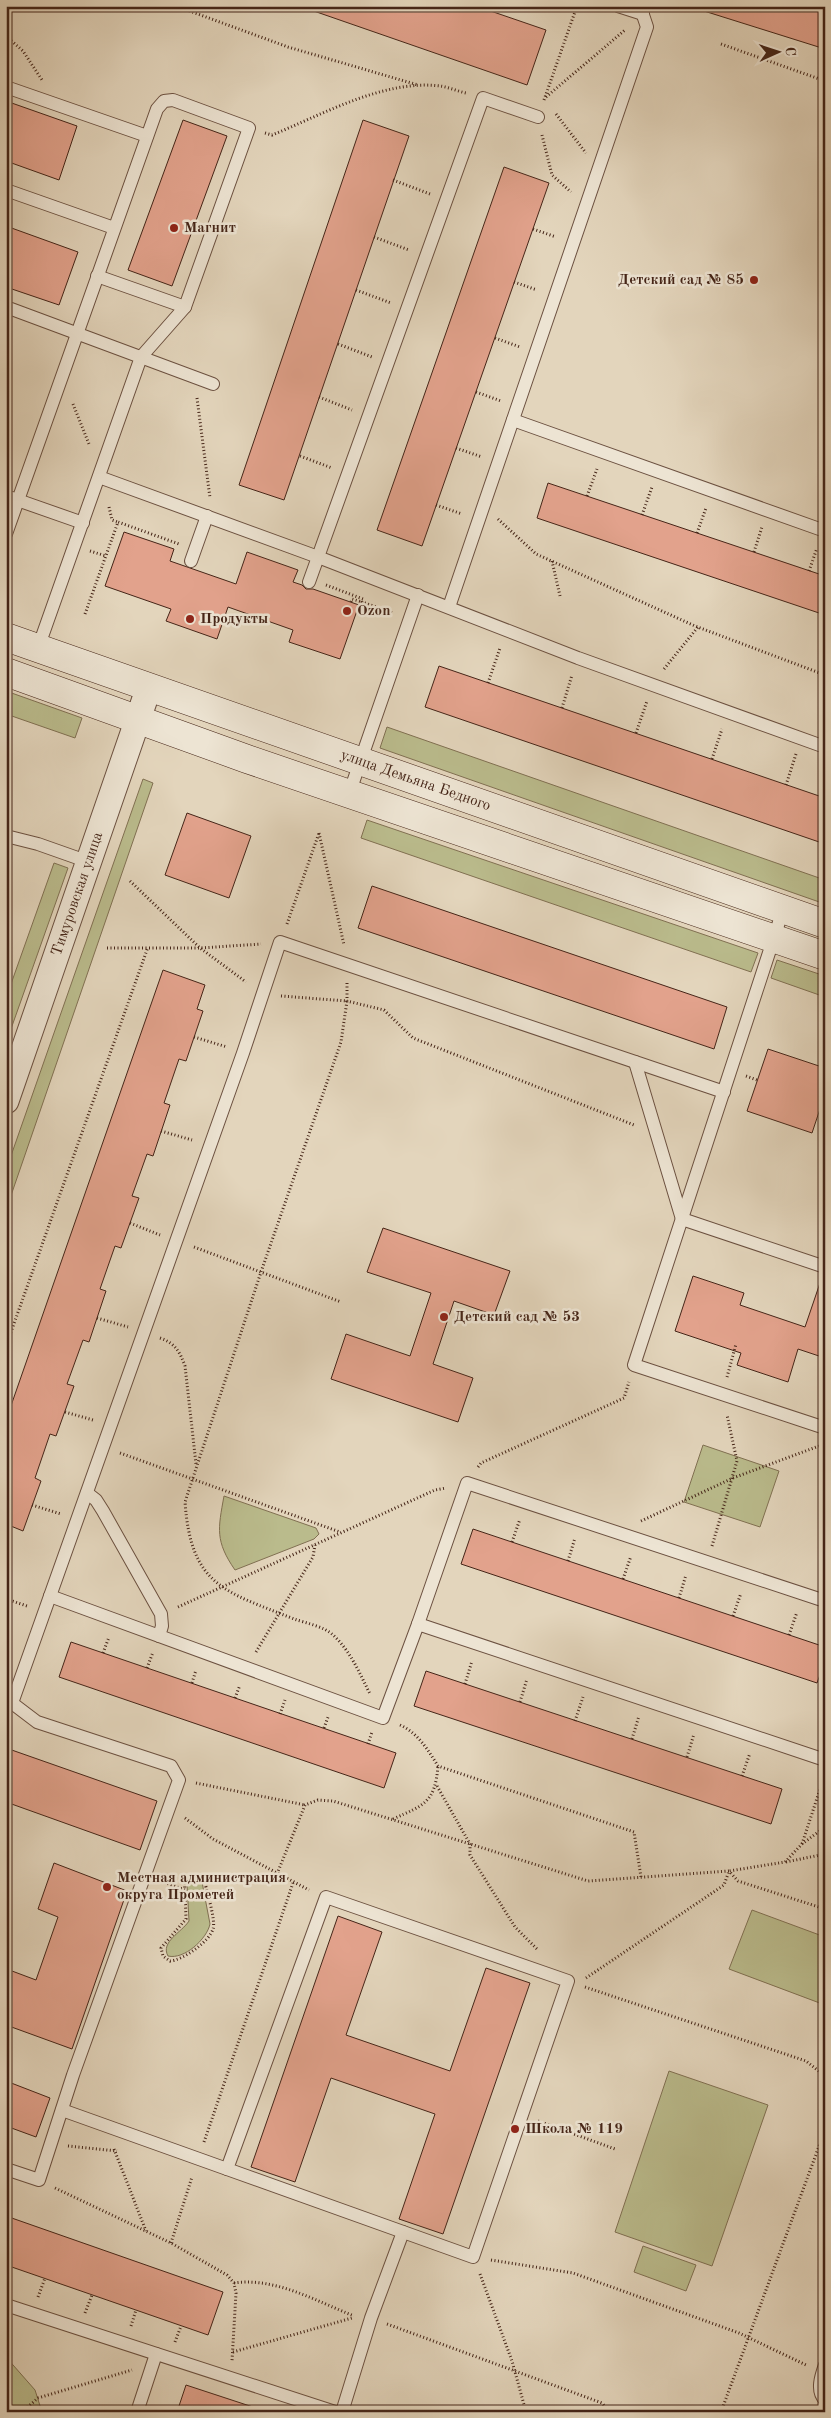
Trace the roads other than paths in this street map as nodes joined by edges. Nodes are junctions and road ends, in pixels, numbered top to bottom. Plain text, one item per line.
1 (618, 6) edge
2 (641, 10) edge
3 (6, 88) edge
4 (538, 117) road end
5 (147, 136) junction
6 (6, 190) edge
7 (114, 228) junction
8 (97, 276) junction
9 (6, 307) edge
10 (185, 307) junction
11 (76, 333) junction
12 (141, 357) junction
13 (213, 384) dead end
14 (513, 420) junction
15 (99, 476) junction
16 (12, 498) edge
17 (207, 516) junction
18 (83, 522) junction
19 (824, 530) edge
20 (6, 534) edge
21 (193, 555) road end
22 (318, 557) junction
23 (310, 581) road end
24 (418, 595) junction
25 (450, 607) junction
26 (6, 637) edge
27 (38, 648) junction
28 (6, 672) edge
29 (149, 687) junction
30 (139, 719) junction
31 (825, 748) edge
32 (360, 762) junction
33 (349, 794) junction
34 (6, 836) edge
35 (89, 862) junction
36 (783, 910) junction
37 (825, 924) edge
38 (774, 939) junction
39 (825, 956) edge
40 (635, 1062) junction
41 (724, 1092) junction
42 (6, 1101) edge
43 (682, 1219) junction
44 (825, 1267) edge
45 (825, 1428) edge
46 (87, 1493) junction
47 (50, 1596) junction
48 (825, 1601) edge
49 (418, 1624) junction
50 (159, 1636) junction
51 (9, 1702) edge
52 (825, 1760) edge
53 (62, 2110) junction
54 (6, 2169) edge
55 (227, 2169) junction
56 (403, 2232) junction
57 (6, 2305) edge
58 (154, 2359) junction
59 (823, 2369) edge
60 (825, 2400) edge
61 (137, 2412) edge
62 (335, 2412) edge
63 (342, 2412) edge

1 - 2 lane
2 - 14 lane
3 - 5 lane
4 - 22 lane
5 - 7 lane
5 - 10 lane
6 - 7 lane
7 - 8 lane
8 - 10 lane
8 - 11 lane
9 - 11 lane
10 - 12 lane
11 - 12 lane
11 - 16 lane
12 - 13 lane
12 - 15 lane
14 - 19 lane
14 - 25 lane
15 - 17 lane
15 - 18 lane
16 - 18 lane
16 - 20 lane
17 - 21 lane
17 - 22 lane
18 - 27 lane
22 - 23 lane
22 - 24 lane
24 - 25 lane
24 - 32 lane
25 - 31 lane
26 - 27 street, улица Демьяна Бедного
27 - 29 street, улица Демьяна Бедного
28 - 30 street
29 - 30 street, Тимуровская улица
29 - 32 street, улица Демьяна Бедного
30 - 33 street
30 - 35 street, Тимуровская улица
32 - 33 lane
32 - 36 street, улица Демьяна Бедного
33 - 38 street
34 - 35 lane
35 - 42 street, Тимуровская улица
36 - 37 street, улица Демьяна Бедного
36 - 38 lane
38 - 39 street
38 - 41 lane
40 - 41 lane
40 - 43 lane
40 - 46 lane
41 - 43 lane
43 - 44 lane
43 - 45 lane
46 - 47 lane
46 - 50 lane
47 - 50 lane
47 - 51 lane
48 - 49 lane
49 - 50 lane
49 - 52 lane
51 - 53 lane
53 - 54 lane
53 - 55 lane
55 - 56 lane
55 - 56 lane
56 - 63 lane
57 - 58 lane
58 - 61 lane
58 - 62 lane
59 - 60 lane

